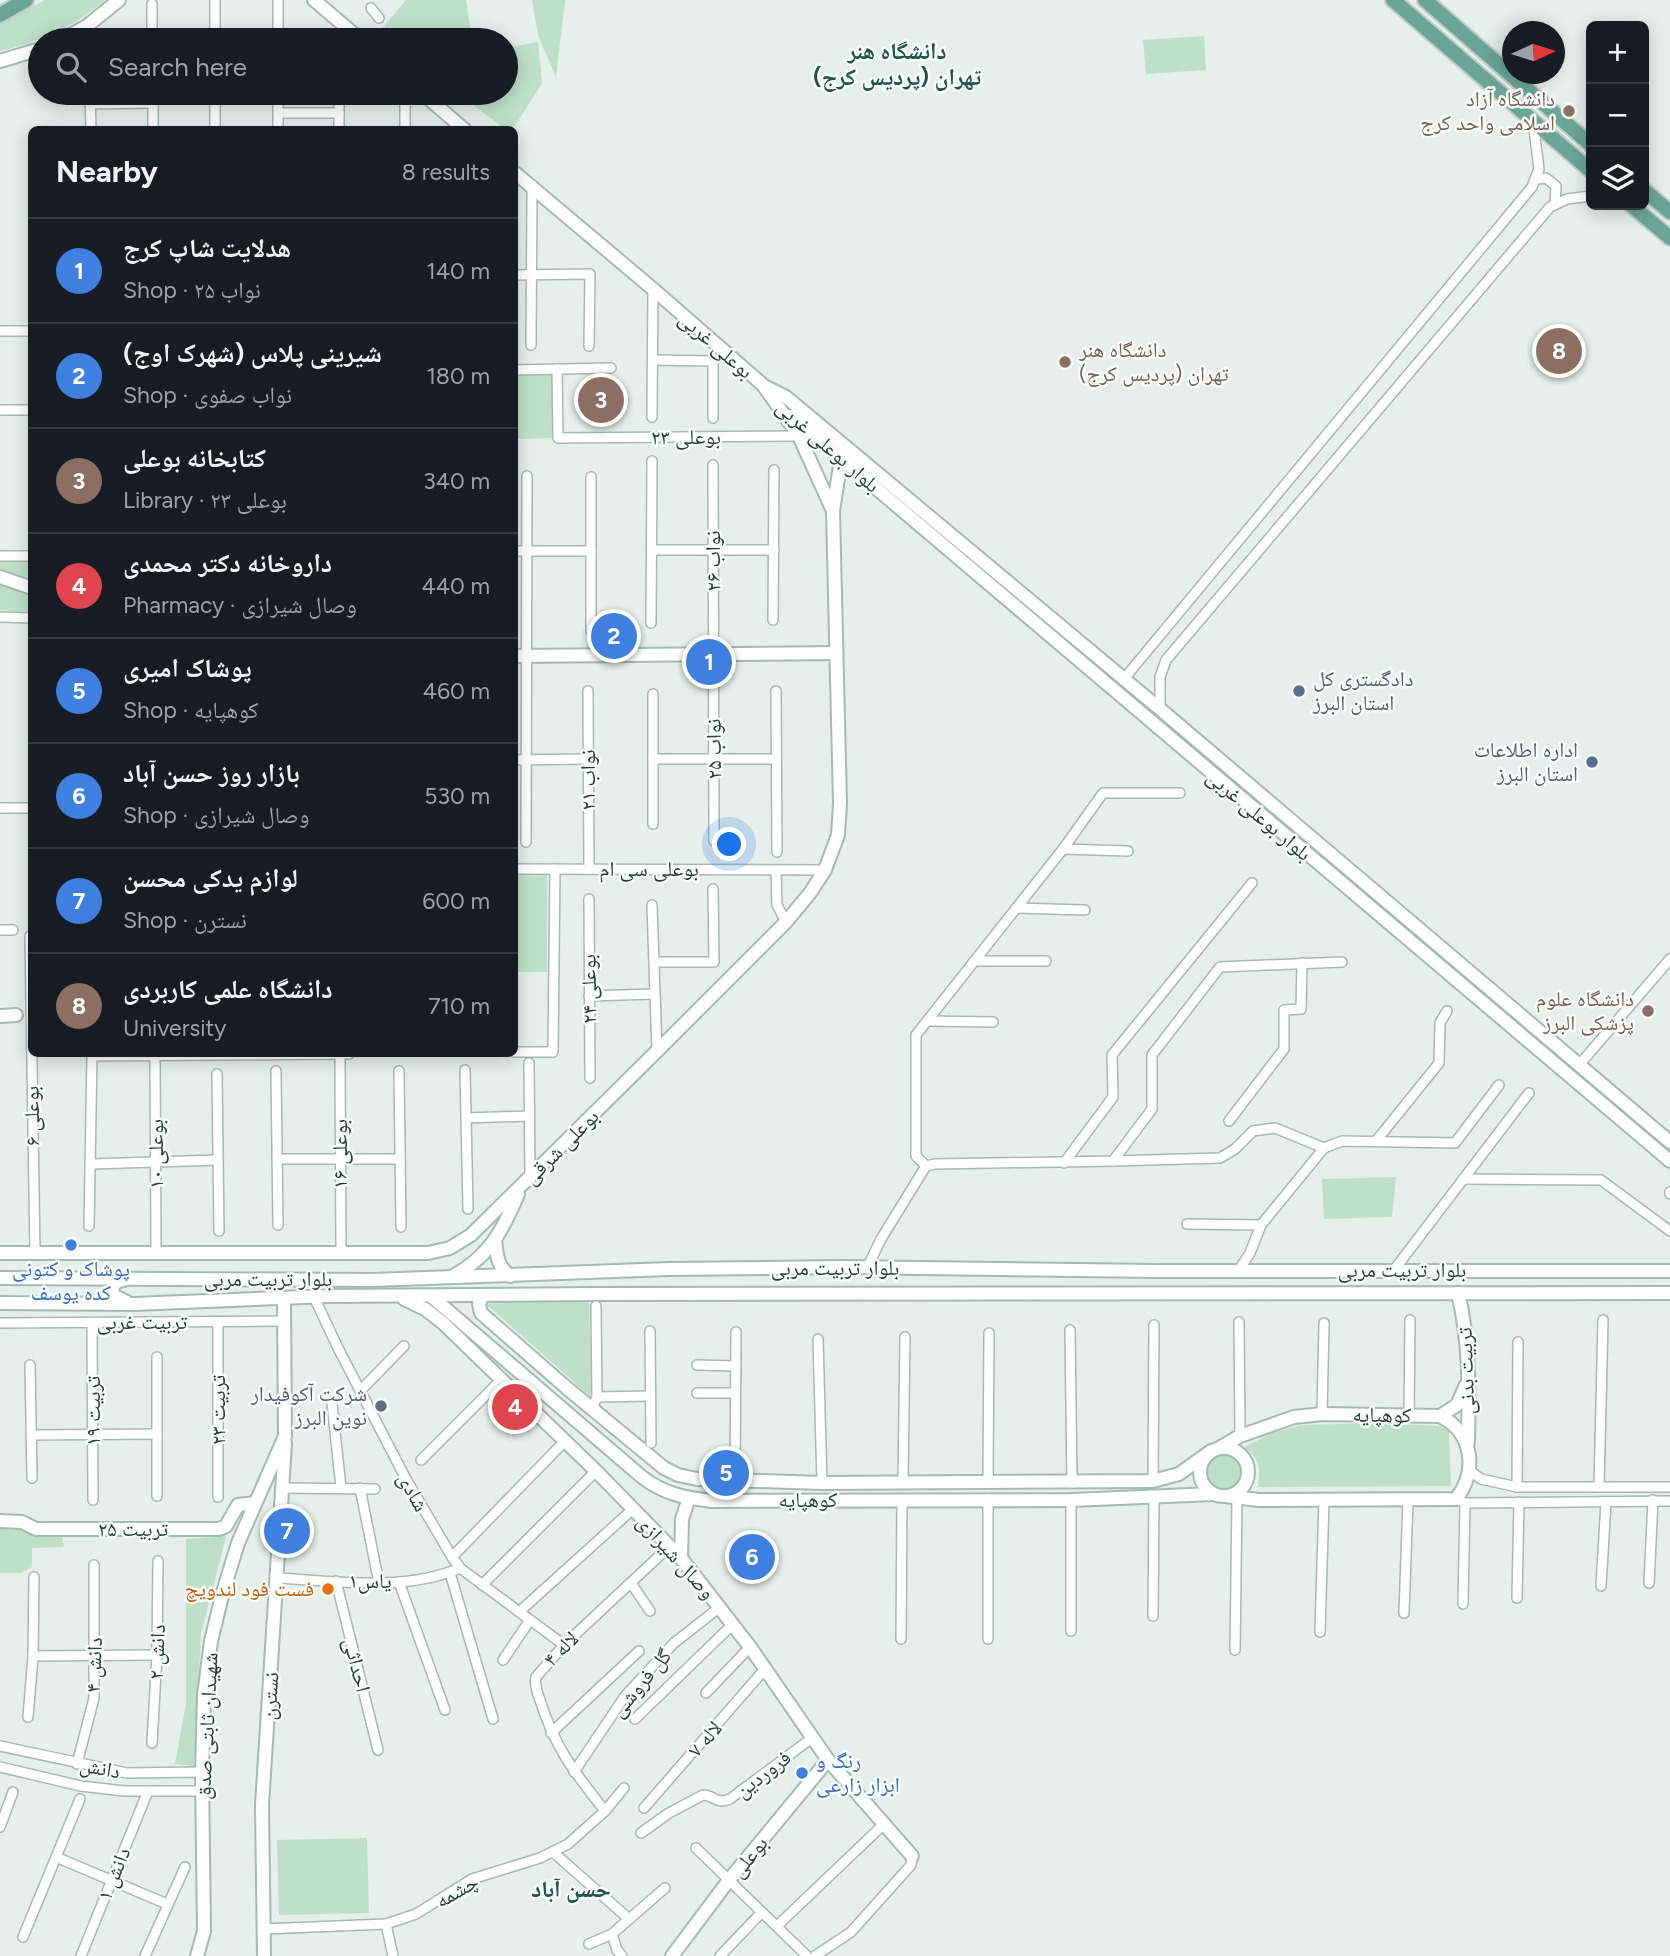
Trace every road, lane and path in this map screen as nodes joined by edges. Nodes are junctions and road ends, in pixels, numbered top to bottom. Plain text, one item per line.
1 (26, 0) edge
2 (119, 0) edge
3 (215, 0) edge
4 (278, 0) edge
5 (314, 0) edge
6 (1393, 0) edge
7 (1425, 0) edge
8 (152, 4) dead end
9 (371, 8) dead end
10 (0, 15) edge
11 (379, 18) dead end
12 (87, 26) joint
13 (83, 28) edge
14 (152, 28) edge
15 (215, 28) edge
16 (278, 28) edge
17 (346, 28) edge
18 (28, 53) edge
19 (0, 61) edge
20 (90, 105) edge
21 (153, 105) edge
22 (215, 105) edge
23 (278, 105) edge
24 (339, 105) edge
25 (405, 105) edge
26 (436, 105) edge
27 (278, 113) junction
28 (339, 113) junction
29 (1533, 121) junction
30 (91, 126) edge
31 (153, 126) edge
32 (215, 126) edge
33 (278, 126) edge
34 (339, 126) edge
35 (405, 126) edge
36 (460, 126) edge
37 (1586, 141) edge
38 (1586, 167) edge
39 (518, 176) edge
40 (1536, 179) junction
41 (532, 188) junction
42 (1649, 194) edge
43 (1586, 196) edge
44 (1555, 203) junction
45 (1637, 210) edge
46 (1670, 212) edge
47 (1670, 238) edge
48 (518, 275) edge
49 (530, 275) junction
50 (653, 289) junction
51 (0, 331) edge
52 (28, 331) edge
53 (531, 345) dead end
54 (589, 346) dead end
55 (653, 360) junction
56 (611, 368) dead end
57 (557, 369) junction
58 (518, 370) edge
59 (763, 385) junction
60 (0, 410) edge
61 (28, 410) edge
62 (652, 417) dead end
63 (713, 418) dead end
64 (799, 436) junction
65 (845, 454) junction
66 (652, 461) dead end
67 (713, 465) dead end
68 (774, 470) dead end
69 (527, 477) dead end
70 (591, 477) dead end
71 (833, 511) junction
72 (652, 550) junction
73 (713, 550) junction
74 (774, 550) junction
75 (518, 551) edge
76 (527, 551) junction
77 (591, 551) junction
78 (0, 556) edge
79 (28, 556) edge
80 (0, 577) edge
81 (28, 587) edge
82 (0, 617) edge
83 (28, 618) edge
84 (773, 620) dead end
85 (651, 623) dead end
86 (591, 631) dead end
87 (836, 653) junction
88 (521, 656) edge
89 (712, 656) junction
90 (1123, 680) junction
91 (588, 691) dead end
92 (776, 691) dead end
93 (653, 694) dead end
94 (1160, 709) junction
95 (588, 759) junction
96 (653, 759) junction
97 (714, 759) junction
98 (776, 759) junction
99 (518, 760) edge
100 (526, 760) junction
101 (1237, 776) junction
102 (1228, 788) junction
103 (1180, 793) dead end
104 (0, 808) edge
105 (28, 808) edge
106 (653, 824) dead end
107 (714, 841) dead end
108 (526, 842) dead end
109 (1063, 849) junction
110 (1128, 851) dead end
111 (777, 852) dead end
112 (518, 869) edge
113 (555, 869) junction
114 (589, 869) junction
115 (776, 870) junction
116 (825, 870) junction
117 (1252, 883) dead end
118 (713, 889) dead end
119 (1380, 897) junction
120 (589, 899) dead end
121 (652, 905) dead end
122 (1016, 908) junction
123 (1370, 909) junction
124 (1085, 910) dead end
125 (786, 922) junction
126 (0, 930) edge
127 (13, 930) dead end
128 (1670, 959) edge
129 (974, 961) junction
130 (1045, 961) dead end
131 (654, 962) junction
132 (1342, 962) dead end
133 (1302, 963) junction
134 (654, 994) junction
135 (589, 996) junction
136 (1447, 1011) dead end
137 (0, 1016) edge
138 (16, 1016) dead end
139 (928, 1021) junction
140 (993, 1021) dead end
141 (657, 1051) junction
142 (518, 1052) edge
143 (33, 1057) edge
144 (92, 1057) edge
145 (155, 1057) edge
146 (340, 1057) edge
147 (529, 1063) dead end
148 (1580, 1064) junction
149 (465, 1070) dead end
150 (276, 1071) dead end
151 (399, 1071) dead end
152 (218, 1074) dead end
153 (590, 1078) dead end
154 (1499, 1085) dead end
155 (1529, 1093) dead end
156 (529, 1116) junction
157 (466, 1118) junction
158 (1229, 1121) dead end
159 (1376, 1141) junction
160 (1670, 1142) edge
161 (1324, 1148) junction
162 (277, 1159) junction
163 (340, 1159) junction
164 (400, 1159) junction
165 (217, 1160) junction
166 (156, 1161) junction
167 (1112, 1161) junction
168 (1670, 1161) edge
169 (1063, 1163) junction
170 (92, 1164) junction
171 (926, 1167) junction
172 (530, 1177) junction
173 (1463, 1179) junction
174 (519, 1189) junction
175 (468, 1209) dead end
176 (1187, 1224) dead end
177 (278, 1225) dead end
178 (1261, 1225) junction
179 (89, 1226) dead end
180 (401, 1227) dead end
181 (219, 1231) dead end
182 (1670, 1231) edge
183 (495, 1240) junction
184 (0, 1253) edge
185 (35, 1253) junction
186 (156, 1254) junction
187 (341, 1254) junction
188 (867, 1268) junction
189 (668, 1269) junction
190 (1239, 1270) junction
191 (1394, 1270) junction
192 (1155, 1271) junction
193 (1202, 1271) junction
194 (1590, 1271) junction
195 (1670, 1271) edge
196 (510, 1276) junction
197 (0, 1278) edge
198 (134, 1278) junction
199 (450, 1278) junction
200 (1590, 1292) junction
201 (1458, 1293) junction
202 (1670, 1293) edge
203 (1153, 1294) junction
204 (1202, 1294) junction
205 (482, 1295) junction
206 (671, 1295) junction
207 (314, 1297) junction
208 (400, 1297) junction
209 (432, 1297) junction
210 (284, 1298) junction
211 (0, 1303) edge
212 (134, 1304) junction
213 (596, 1306) dead end
214 (481, 1313) junction
215 (456, 1316) junction
216 (1410, 1320) dead end
217 (1603, 1320) dead end
218 (284, 1321) junction
219 (218, 1322) junction
220 (1239, 1322) dead end
221 (92, 1323) junction
222 (1324, 1323) dead end
223 (0, 1324) edge
224 (1154, 1325) dead end
225 (1070, 1330) dead end
226 (650, 1331) dead end
227 (736, 1332) dead end
228 (989, 1333) dead end
229 (905, 1337) dead end
230 (818, 1339) dead end
231 (1518, 1342) dead end
232 (404, 1346) dead end
233 (157, 1357) dead end
234 (30, 1365) dead end
235 (697, 1365) dead end
236 (736, 1366) junction
237 (1469, 1378) junction
238 (502, 1379) junction
239 (568, 1389) junction
240 (360, 1391) junction
241 (697, 1393) dead end
242 (736, 1393) junction
243 (650, 1396) junction
244 (579, 1399) junction
245 (556, 1402) junction
246 (595, 1403) junction
247 (332, 1404) dead end
248 (570, 1413) junction
249 (1322, 1414) junction
250 (1409, 1415) junction
251 (1440, 1416) junction
252 (93, 1434) junction
253 (157, 1434) junction
254 (32, 1435) junction
255 (285, 1436) junction
256 (1240, 1436) junction
257 (565, 1441) junction
258 (651, 1443) dead end
259 (1216, 1449) junction
260 (1468, 1449) junction
261 (421, 1460) dead end
262 (596, 1471) junction
263 (1469, 1471) junction
264 (32, 1478) dead end
265 (735, 1481) junction
266 (902, 1482) junction
267 (1153, 1482) junction
268 (822, 1483) junction
269 (988, 1483) junction
270 (1072, 1483) junction
271 (1517, 1487) junction
272 (1599, 1487) junction
273 (1670, 1487) edge
274 (283, 1488) junction
275 (341, 1488) junction
276 (360, 1488) junction
277 (375, 1489) dead end
278 (157, 1496) dead end
279 (1225, 1496) junction
280 (218, 1497) dead end
281 (1154, 1498) junction
282 (689, 1499) junction
283 (988, 1499) junction
284 (93, 1500) dead end
285 (902, 1500) junction
286 (1071, 1500) junction
287 (1324, 1500) junction
288 (1654, 1500) junction
289 (1408, 1501) junction
290 (1461, 1501) junction
291 (1670, 1501) edge
292 (1519, 1502) junction
293 (1606, 1502) junction
294 (255, 1503) junction
295 (633, 1509) junction
296 (0, 1521) edge
297 (670, 1546) junction
298 (452, 1557) junction
299 (681, 1559) junction
300 (158, 1560) dead end
301 (94, 1565) dead end
302 (460, 1568) junction
303 (450, 1573) junction
304 (34, 1577) dead end
305 (278, 1578) junction
306 (335, 1581) junction
307 (399, 1582) junction
308 (379, 1583) junction
309 (631, 1583) junction
310 (1649, 1583) dead end
311 (482, 1585) junction
312 (1601, 1586) dead end
313 (1517, 1598) dead end
314 (1463, 1604) dead end
315 (720, 1607) junction
316 (650, 1611) dead end
317 (519, 1612) junction
318 (1404, 1613) dead end
319 (1153, 1616) dead end
320 (530, 1620) junction
321 (733, 1624) junction
322 (1071, 1631) dead end
323 (1320, 1632) dead end
324 (901, 1639) dead end
325 (988, 1639) dead end
326 (564, 1645) junction
327 (750, 1647) junction
328 (1235, 1650) dead end
329 (639, 1651) dead end
330 (157, 1655) junction
331 (33, 1656) junction
332 (95, 1657) junction
333 (503, 1660) dead end
334 (765, 1670) junction
335 (706, 1693) dead end
336 (445, 1710) dead end
337 (28, 1717) dead end
338 (493, 1719) dead end
339 (635, 1719) dead end
340 (551, 1733) junction
341 (812, 1738) junction
342 (152, 1744) dead end
343 (0, 1746) edge
344 (378, 1750) dead end
345 (828, 1760) junction
346 (77, 1764) junction
347 (0, 1767) edge
348 (202, 1772) junction
349 (574, 1772) junction
350 (624, 1788) dead end
351 (13, 1791) dead end
352 (148, 1791) junction
353 (202, 1791) junction
354 (80, 1799) dead end
355 (644, 1808) dead end
356 (605, 1811) junction
357 (885, 1823) junction
358 (0, 1827) edge
359 (641, 1833) dead end
360 (696, 1848) dead end
361 (553, 1852) junction
362 (912, 1856) joint
363 (56, 1857) junction
364 (186, 1867) dead end
365 (111, 1880) junction
366 (729, 1880) junction
367 (664, 1888) dead end
368 (167, 1904) junction
369 (762, 1912) junction
370 (629, 1919) junction
371 (386, 1924) junction
372 (777, 1926) junction
373 (264, 1929) junction
374 (612, 1934) junction
375 (23, 1937) dead end
376 (589, 1944) dead end
377 (81, 1956) edge
378 (145, 1956) edge
379 (197, 1956) edge
380 (264, 1956) edge
381 (393, 1956) edge
382 (622, 1956) edge
383 (672, 1956) edge
384 (720, 1956) edge
385 (807, 1956) edge
386 (815, 1956) edge

1 - 10 main road
2 - 12 main road
3 - 15 street
4 - 16 street
5 - 17 main road
6 - 29 main road
7 - 37 main road
8 - 14 street
9 - 11 street
12 - 13 main road
18 - 19 main road
20 - 30 street
21 - 31 street
22 - 32 street
23 - 27 street
24 - 28 street
25 - 35 street
26 - 36 main road
27 - 28 street
27 - 33 street
28 - 34 street
29 - 38 main road
29 - 40 street
39 - 41 main road, بوعلی غربی
40 - 44 street
40 - 90 street
41 - 49 street
41 - 50 main road, بوعلی غربی
42 - 46 main road
43 - 44 street
44 - 94 street
45 - 47 main road
48 - 49 street
49 - 53 street
49 - 54 street
50 - 55 street
50 - 59 main road, بوعلی غربی
51 - 52 street
55 - 62 street
55 - 63 street
56 - 57 street
57 - 58 street
57 - 64 street, بوعلی ۲۳
59 - 64 main road, بوعلی غربی
59 - 65 main road, بلوار بوعلی غربی
60 - 61 street
64 - 71 main road, بوعلی غربی
65 - 71 main road
65 - 90 main road, بلوار بوعلی غربی
65 - 102 main road, بلوار بوعلی غربی
66 - 72 street
67 - 73 street, نواب ۲۶
68 - 74 street
69 - 76 street
70 - 77 street
71 - 87 main road, بوعلی غربی
72 - 73 street
72 - 85 street
73 - 74 street
73 - 89 street, نواب ۲۶
74 - 84 street
75 - 76 street
76 - 77 street
76 - 88 street
77 - 86 street
78 - 79 street
80 - 81 main road
82 - 83 street
87 - 89 main road
87 - 116 main road, بوعلی شرقی
88 - 89 main road
88 - 100 street
89 - 97 street, نواب ۲۵
90 - 94 main road, بلوار بوعلی غربی
91 - 95 street, نواب ۲۱
92 - 98 street
93 - 96 street
94 - 101 main road, بلوار بوعلی غربی
95 - 100 street
95 - 114 street, نواب ۲۱
96 - 97 street
96 - 106 street
97 - 98 street
97 - 107 street, نواب ۲۵
98 - 111 street
99 - 100 street
100 - 108 street
101 - 102 main road
101 - 119 main road, بلوار بوعلی غربی
102 - 123 main road, بلوار بوعلی غربی
103 - 109 street
104 - 105 street
109 - 110 street
109 - 122 street
112 - 113 street, بوعلی سی ام
113 - 114 street, بوعلی سی ام
113 - 142 street
114 - 115 street, بوعلی سی ام
115 - 116 street, بوعلی سی ام
115 - 125 street
116 - 125 main road, بوعلی شرقی
117 - 169 street
118 - 131 street
119 - 123 main road
119 - 148 main road, بلوار بوعلی غربی
120 - 135 street, بوعلی ۲۴
121 - 131 street
122 - 124 street
122 - 129 street
123 - 168 main road, بلوار بوعلی غربی
125 - 141 main road, بوعلی شرقی
126 - 127 street
128 - 148 street
129 - 130 street
129 - 139 street
131 - 134 street
132 - 133 street
133 - 158 street
133 - 167 street
134 - 135 street
134 - 141 street
135 - 153 street, بوعلی ۲۴
136 - 159 street
137 - 138 main road
139 - 140 street
139 - 171 street
141 - 172 main road, بوعلی شرقی
143 - 185 street, بوعلی ۶
144 - 170 street
145 - 166 street, بوعلی ۱۰
146 - 163 street, بوعلی ۱۶
147 - 156 street
148 - 160 main road, بلوار بوعلی غربی
149 - 157 street
150 - 162 street
151 - 164 street
152 - 165 street
154 - 159 street
155 - 173 street
156 - 157 street
156 - 172 street
157 - 175 street
159 - 161 street
161 - 167 street
161 - 178 street
162 - 163 street
162 - 177 street
163 - 164 street
163 - 187 street, بوعلی ۱۶
164 - 180 street
165 - 166 street
165 - 181 street
166 - 170 street
166 - 186 street, بوعلی ۱۰
167 - 169 street
169 - 171 street
170 - 179 street
171 - 188 street
172 - 174 main road, بوعلی شرقی
173 - 182 street
173 - 191 street
174 - 183 main road
174 - 187 main road, بوعلی شرقی
176 - 178 street
178 - 190 street
183 - 196 main road
183 - 199 main road
184 - 185 main road, بوعلی شرقی
185 - 186 main road, بوعلی شرقی
186 - 187 main road, بوعلی شرقی
188 - 189 main road, بلوار تربیت مربی
188 - 192 main road, بلوار تربیت مربی
189 - 196 main road, بلوار تربیت مربی
189 - 206 main road
190 - 191 main road, بلوار تربیت مربی
190 - 193 main road, بلوار تربیت مربی
191 - 194 main road, بلوار تربیت مربی
192 - 193 main road, بلوار تربیت مربی
192 - 203 main road
193 - 204 main road
194 - 195 main road, بلوار تربیت مربی
194 - 200 main road
196 - 199 main road, بلوار تربیت مربی
197 - 198 main road, بلوار تربیت مربی
198 - 199 main road, بلوار تربیت مربی
198 - 212 main road
200 - 201 main road, بلوار تربیت مربی
200 - 202 main road, بلوار تربیت مربی
201 - 204 main road, بلوار تربیت مربی
201 - 237 main road, تربیت بدنی
203 - 204 main road, بلوار تربیت مربی
203 - 206 main road, بلوار تربیت مربی
205 - 206 main road, بلوار تربیت مربی
205 - 209 main road, بلوار تربیت مربی
205 - 214 main road
207 - 208 main road, بلوار تربیت مربی
207 - 210 main road, بلوار تربیت مربی
207 - 240 street, شادی
208 - 209 main road, بلوار تربیت مربی
208 - 238 main road, وصال شیرازی
209 - 215 main road, کوهپایه
210 - 212 main road, بلوار تربیت مربی
210 - 218 main road, شهیدان ثابتی صدق
211 - 212 main road, بلوار تربیت مربی
213 - 246 street
214 - 215 main road
214 - 239 main road, کوهپایه
215 - 245 main road, کوهپایه
216 - 250 street
217 - 272 street
218 - 219 street, تربیت غربی
218 - 255 main road, شهیدان ثابتی صدق
219 - 221 street, تربیت غربی
219 - 280 street, تربیت ۲۳
220 - 256 street
221 - 223 street, تربیت غربی
221 - 252 street, تربیت ۱۹
222 - 249 street
224 - 267 street
225 - 270 street
226 - 243 street
227 - 236 street
228 - 269 street
229 - 266 street
230 - 268 street
231 - 271 street
232 - 240 street
233 - 253 street
234 - 254 street
235 - 236 street
236 - 242 street
237 - 251 main road
237 - 260 main road, تربیت بدنی
238 - 257 main road, وصال شیرازی
238 - 261 street
239 - 244 main road, کوهپایه
239 - 245 main road
240 - 298 street, شادی
241 - 242 street
242 - 265 street
243 - 246 street
243 - 258 street
244 - 246 main road, کوهپایه
244 - 248 main road
245 - 248 main road, کوهپایه
246 - 265 main road, کوهپایه
247 - 275 street
248 - 282 main road, کوهپایه
249 - 250 main road, کوهپایه
249 - 256 main road, کوهپایه
250 - 251 main road, کوهپایه
251 - 260 main road, کوهپایه
252 - 253 street
252 - 254 street
252 - 284 street, تربیت ۱۹
253 - 278 street
254 - 264 street
255 - 274 main road, نسترن
255 - 294 main road, شهیدان ثابتی صدق
256 - 259 main road, کوهپایه
257 - 262 main road, وصال شیرازی
257 - 298 street
259 - 267 main road, کوهپایه
259 - 279 main road
259 - 279 main road
260 - 263 main road
262 - 295 main road, وصال شیرازی
262 - 311 street
263 - 271 street
263 - 290 main road
265 - 268 main road, کوهپایه
266 - 268 main road, کوهپایه
266 - 269 main road, کوهپایه
266 - 285 main road
267 - 270 main road, کوهپایه
269 - 270 main road, کوهپایه
271 - 272 street
272 - 273 street
274 - 275 street
274 - 305 main road, نسترن
275 - 276 street
276 - 277 street
276 - 308 street
279 - 281 main road, کوهپایه
279 - 287 main road, کوهپایه
279 - 328 street
281 - 286 main road, کوهپایه
281 - 319 street
282 - 285 main road, کوهپایه
282 - 299 main road
283 - 285 main road, کوهپایه
283 - 286 main road, کوهپایه
283 - 325 street
285 - 324 street
286 - 322 street
287 - 289 main road, کوهپایه
287 - 323 street
288 - 291 street, کوهپایه
288 - 293 street, کوهپایه
288 - 310 street
289 - 290 main road, کوهپایه
289 - 318 street
290 - 292 street, کوهپایه
290 - 314 street
292 - 293 street, کوهپایه
292 - 313 street
293 - 312 street
294 - 296 main road, تربیت ۲۵
294 - 348 main road, شهیدان ثابتی صدق
295 - 297 main road, وصال شیرازی
295 - 317 street
297 - 299 main road, وصال شیرازی
297 - 309 street, لاله ۴
298 - 302 street, شادی
299 - 315 main road, وصال شیرازی
300 - 330 street, دانش ۲
301 - 332 street, دانش ۴
302 - 303 street, یاس۱
302 - 311 street, شادی
303 - 307 street, یاس۱
303 - 338 street
304 - 331 street
305 - 306 street, یاس۱
305 - 373 main road, نسترن
306 - 308 street, یاس۱
306 - 344 street, احداثی
307 - 308 street, یاس۱
307 - 336 street
309 - 316 street
309 - 326 street, لاله ۴
311 - 317 street, شادی
315 - 321 main road, وصال شیرازی
315 - 349 street, گل فروشی
317 - 320 street, شادی
320 - 326 street, شادی
320 - 333 street
321 - 327 main road, وصال شیرازی
321 - 339 street
326 - 340 street, لاله ۴
327 - 334 main road, وصال شیرازی
327 - 335 street
329 - 340 street
330 - 332 street
330 - 342 street, دانش ۲
331 - 332 street
331 - 337 street
332 - 346 street, دانش ۴
334 - 341 main road, وصال شیرازی
334 - 355 street, لاله ۷
340 - 349 street, لاله ۴
341 - 345 main road, وصال شیرازی
341 - 359 street, فروردین
343 - 346 street, دانش
345 - 357 main road, وصال شیرازی
345 - 366 main road, بوعلی
346 - 348 street, دانش
347 - 352 street, دانش
348 - 353 main road, شهیدان ثابتی صدق
349 - 356 street, لاله ۴
350 - 356 street, چشمه
351 - 358 street
352 - 353 street, دانش
352 - 365 street, دانش ۱
353 - 379 main road, شهیدان ثابتی صدق
354 - 363 street
356 - 361 street, چشمه
357 - 362 main road, وصال شیرازی
357 - 372 street
360 - 366 street
361 - 370 street
361 - 371 street, چشمه
362 - 386 street
363 - 365 street
363 - 375 street
364 - 368 street
365 - 368 street
365 - 377 street, دانش ۱
366 - 369 street
366 - 383 main road, بوعلی
367 - 370 street
368 - 378 street
369 - 372 street
369 - 384 street
370 - 374 street
371 - 373 street, چشمه
371 - 381 street
372 - 385 street
373 - 380 main road, نسترن
374 - 376 street
374 - 382 street

